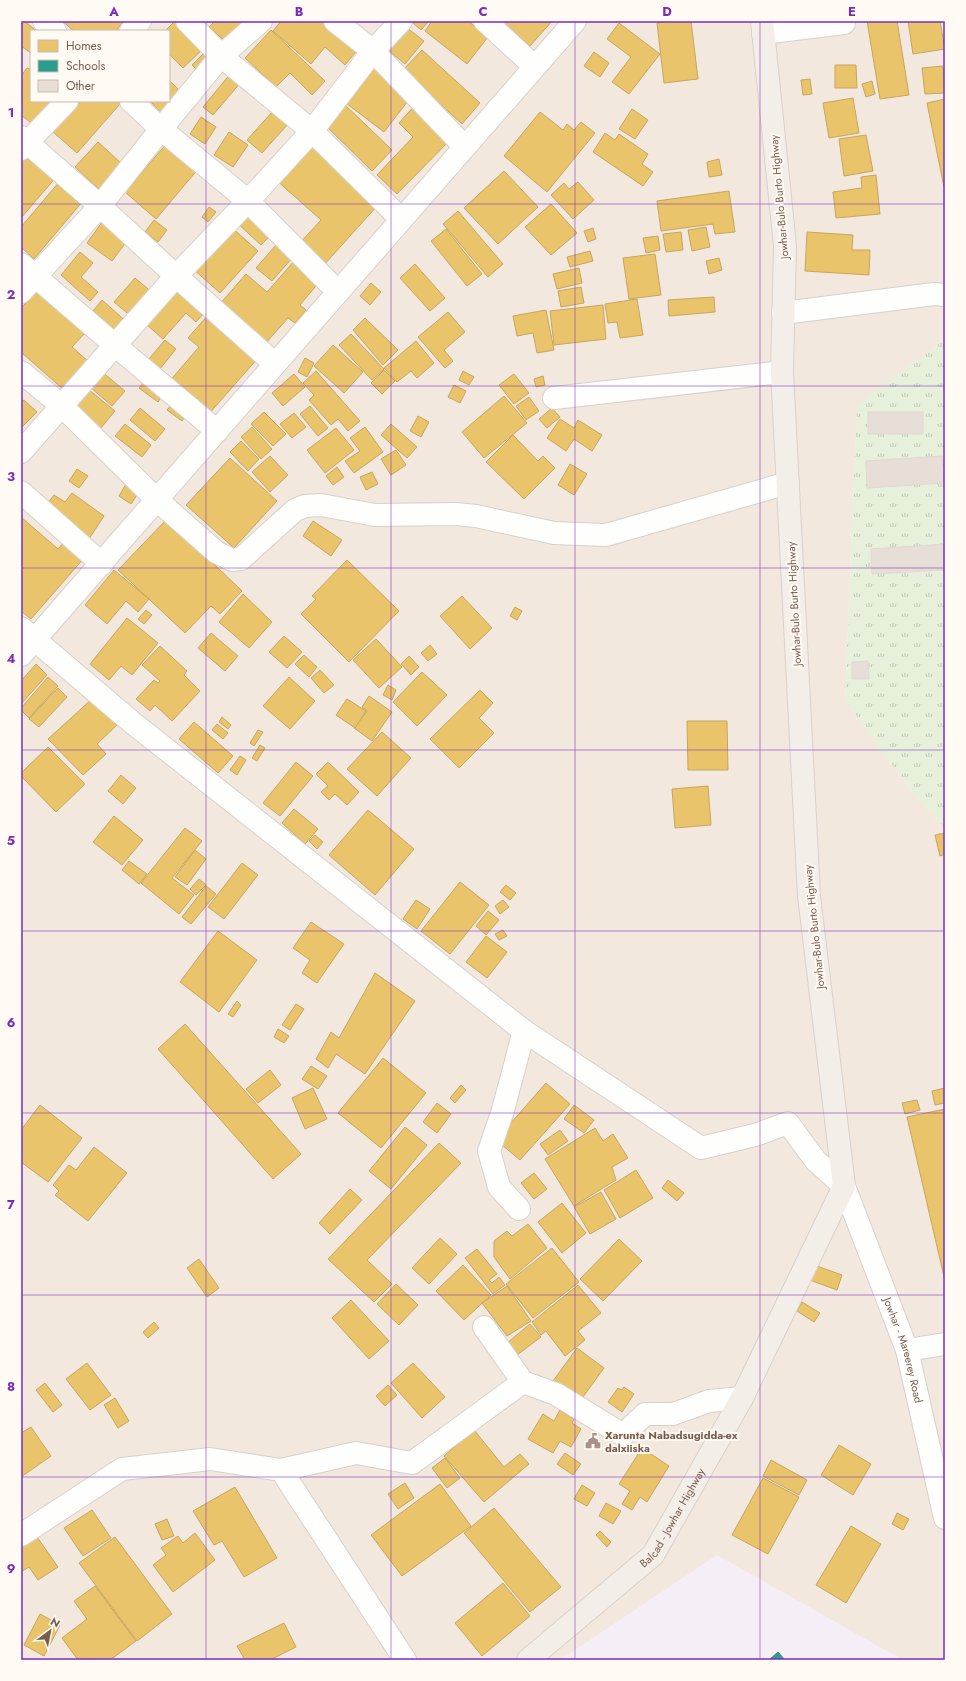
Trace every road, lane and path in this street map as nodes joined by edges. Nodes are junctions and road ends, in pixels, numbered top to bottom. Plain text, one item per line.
1 (44, 21) edge
2 (140, 21) edge
3 (187, 21) edge
4 (261, 21) edge
5 (335, 21) edge
6 (400, 21) edge
7 (485, 21) edge
8 (575, 21) edge
9 (844, 23) dead end
10 (763, 27) edge
11 (54, 30) edge
12 (132, 30) edge
13 (373, 51) junction
14 (221, 56) junction
15 (534, 66) junction
16 (66, 102) edge
17 (132, 102) edge
18 (161, 129) junction
19 (312, 131) junction
20 (23, 142) edge
21 (464, 146) junction
22 (248, 201) junction
23 (100, 206) junction
24 (401, 219) junction
25 (176, 276) junction
26 (25, 277) edge
27 (338, 292) junction
28 (945, 295) edge
29 (783, 313) junction
30 (116, 346) junction
31 (275, 364) junction
32 (21, 372) edge
33 (782, 372) junction
34 (554, 398) dead end
35 (62, 406) junction
36 (217, 431) junction
37 (21, 452) edge
38 (788, 483) junction
39 (21, 492) edge
40 (157, 500) junction
41 (102, 564) junction
42 (26, 641) edge
43 (524, 1031) junction
44 (844, 1186) junction
45 (519, 1209) dead end
46 (484, 1327) dead end
47 (945, 1344) edge
48 (907, 1350) junction
49 (523, 1382) junction
50 (742, 1398) junction
51 (281, 1470) junction
52 (945, 1518) edge
53 (21, 1535) edge
54 (405, 1660) edge
55 (528, 1660) edge

1 - 11 street
2 - 12 street
3 - 14 street
4 - 14 street
5 - 13 street
6 - 13 street
7 - 15 street
8 - 15 street
9 - 10 street
10 - 29 main road, Jowhar-Bulo Burto Highway
13 - 19 street
13 - 21 street
14 - 18 street
14 - 19 street
15 - 21 street
16 - 20 street
17 - 18 street
18 - 22 street
18 - 23 street
19 - 22 street
19 - 24 street
20 - 23 street
21 - 24 street
22 - 25 street
22 - 27 street
23 - 25 street
23 - 26 street
24 - 27 street
25 - 30 street
25 - 31 street
26 - 30 street
27 - 31 street
28 - 29 street
29 - 33 main road, Jowhar-Bulo Burto Highway
30 - 35 street
30 - 36 street
31 - 36 street
32 - 35 street
33 - 34 street
33 - 38 main road, Jowhar-Bulo Burto Highway
35 - 37 street
35 - 40 street
36 - 40 street
38 - 40 street
38 - 44 main road, Jowhar-Bulo Burto Highway
39 - 41 street
40 - 41 street
41 - 42 street
42 - 43 street
43 - 44 street
43 - 45 street
44 - 48 street, Jowhar - Mareerey Road
44 - 50 main road, Balcad - Jowhar Highway
46 - 49 street
47 - 48 street
48 - 52 street, Jowhar - Mareerey Road
49 - 50 street
49 - 51 street
50 - 55 main road, Balcad - Jowhar Highway
51 - 53 street
51 - 54 street

